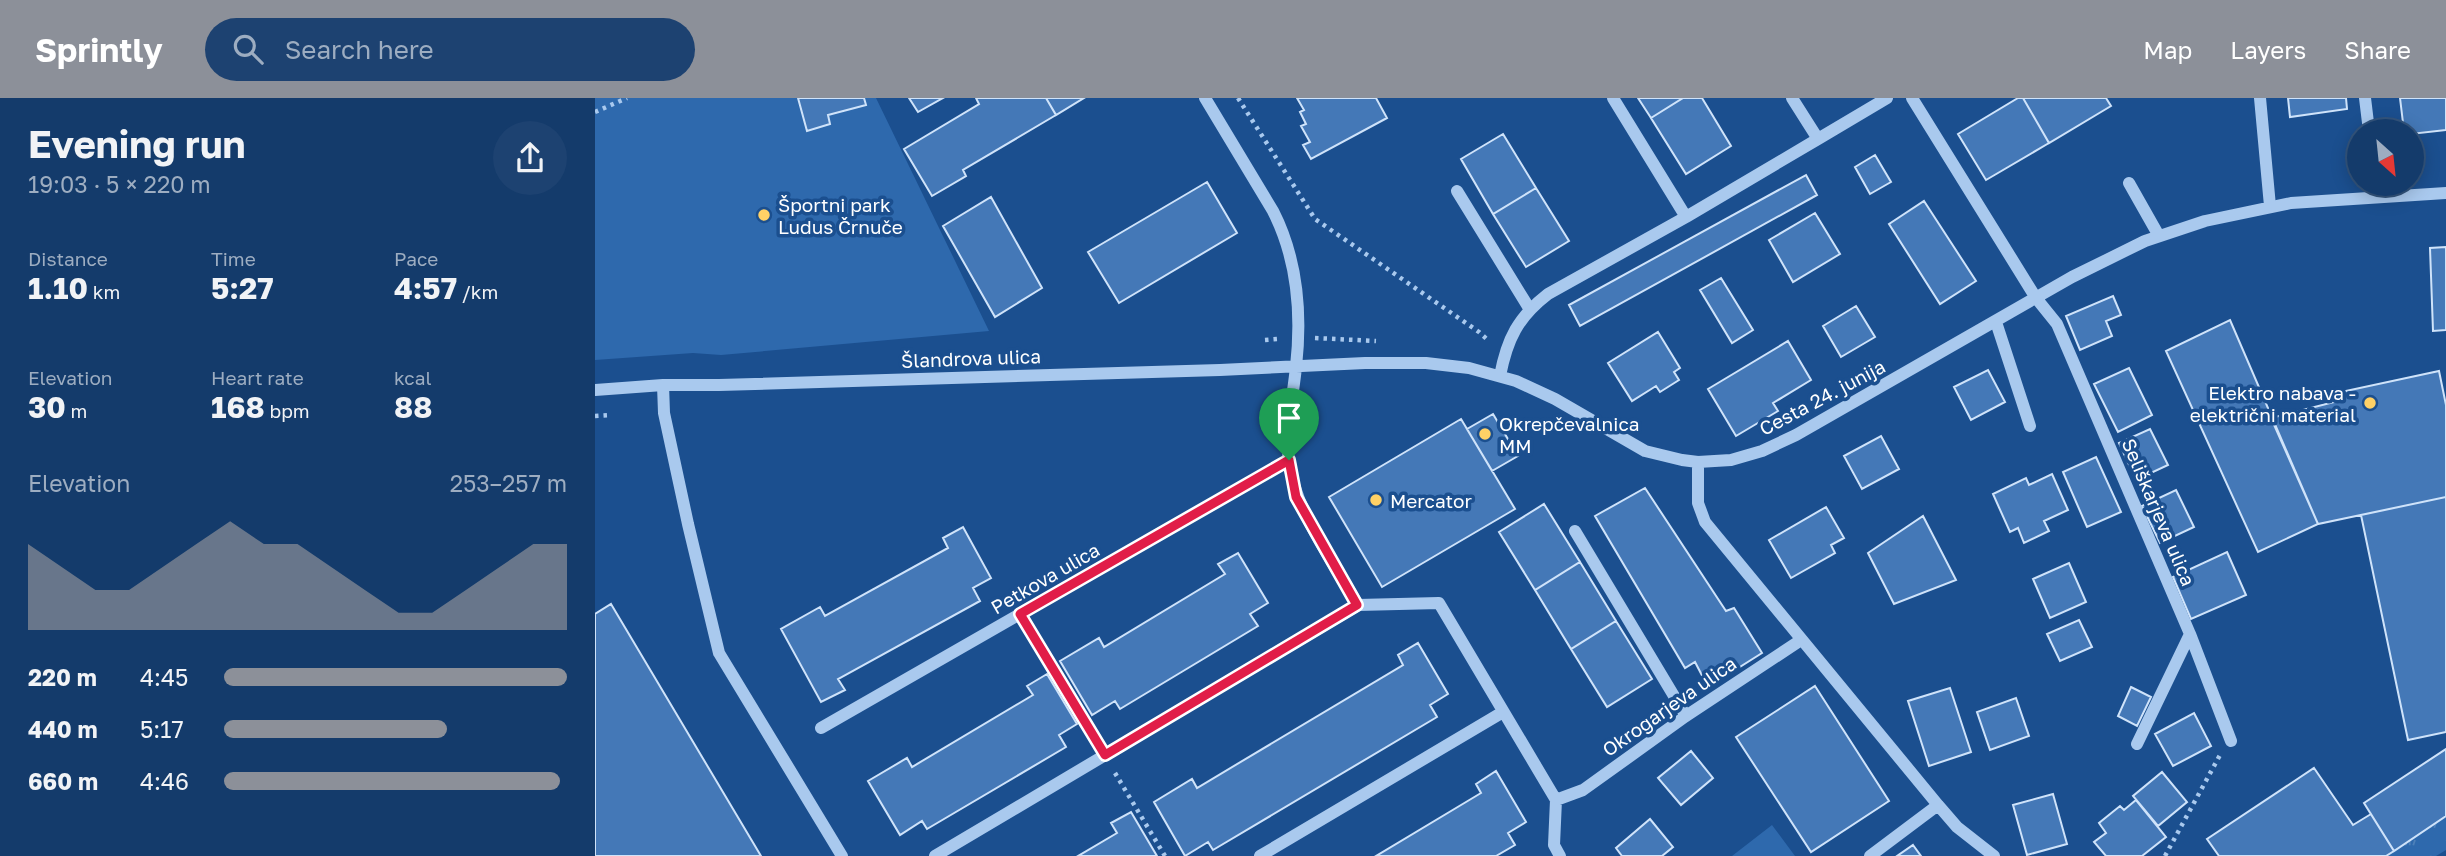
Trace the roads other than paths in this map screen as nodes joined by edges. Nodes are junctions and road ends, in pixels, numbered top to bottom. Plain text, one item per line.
1 (1205, 98) edge
2 (1613, 98) edge
3 (1792, 98) edge
4 (1887, 98) edge
5 (1912, 98) edge
6 (2260, 98) edge
7 (2365, 98) edge
8 (2368, 119) edge
9 (1818, 139) junction
10 (2129, 183) dead end
11 (1457, 191) dead end
12 (2424, 192) edge
13 (2446, 193) edge
14 (2347, 195) edge
15 (2270, 206) junction
16 (1686, 217) junction
17 (2159, 236) junction
18 (2036, 298) junction
19 (1529, 308) junction
20 (1996, 321) junction
21 (1349, 364) joint
22 (1296, 367) junction
23 (1500, 376) junction
24 (663, 385) junction
25 (595, 390) edge
26 (2030, 426) dead end
27 (1289, 460) junction
28 (1697, 462) junction
29 (1575, 531) dead end
30 (1357, 605) junction
31 (2190, 634) junction
32 (1801, 640) junction
33 (1503, 712) junction
34 (1686, 716) junction
35 (821, 728) dead end
36 (2231, 741) road end
37 (2137, 744) dead end
38 (1556, 800) junction
39 (1938, 806) junction
40 (842, 856) edge
41 (935, 856) edge
42 (1260, 856) edge
43 (1560, 856) edge
44 (1870, 856) edge
45 (1994, 856) edge

1 - 22 street
2 - 16 street
3 - 9 street
4 - 9 street
5 - 18 street
6 - 15 street
7 - 8 street
9 - 16 street
10 - 17 street
11 - 19 street
12 - 13 street, Cesta 24. junija
14 - 15 street, Cesta 24. junija
15 - 17 street, Cesta 24. junija
16 - 19 street
17 - 18 street, Cesta 24. junija
18 - 20 street, Cesta 24. junija
18 - 31 street, Seliškarjeva ulica
19 - 23 street
20 - 26 street
20 - 28 street, Cesta 24. junija
21 - 22 street, Šlandrova ulica
21 - 23 street, Cesta 24. junija
22 - 24 street, Šlandrova ulica
22 - 27 street
23 - 28 street, Cesta 24. junija
24 - 25 street, Šlandrova ulica
24 - 40 street
27 - 30 street
27 - 35 street, Petkova ulica
28 - 32 street
29 - 34 street
30 - 33 street
30 - 41 street
31 - 36 street, Seliškarjeva ulica
31 - 37 street
32 - 34 street, Okrogarjeva ulica
32 - 39 street
33 - 38 street
33 - 42 street
34 - 38 street, Okrogarjeva ulica
38 - 43 street
39 - 44 street
39 - 45 street

